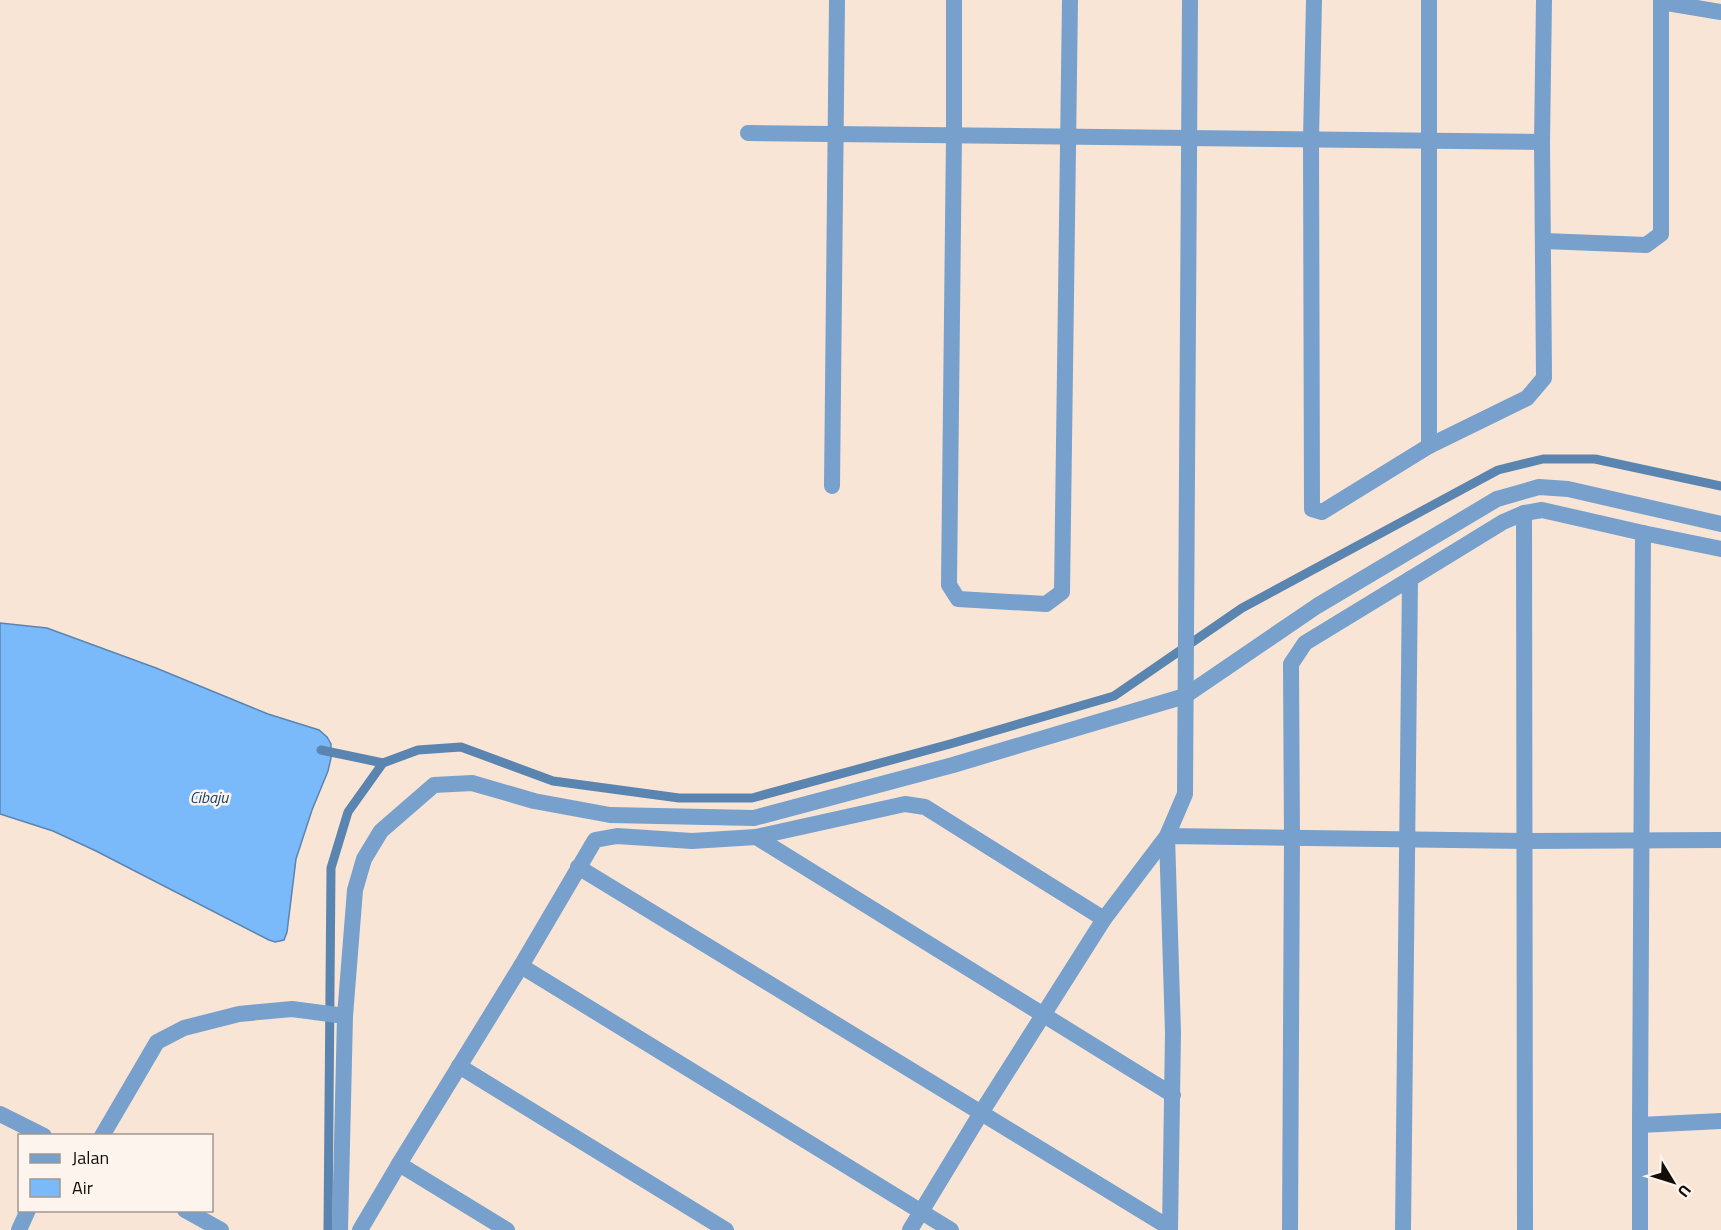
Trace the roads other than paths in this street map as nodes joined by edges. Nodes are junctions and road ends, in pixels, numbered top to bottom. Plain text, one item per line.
1 (837, 0) edge
2 (954, 0) edge
3 (1070, 0) edge
4 (1190, 0) edge
5 (1314, 0) edge
6 (1429, 0) edge
7 (1544, 0) edge
8 (1661, 1) edge
9 (1721, 12) edge
10 (748, 133) dead end
11 (836, 134) junction
12 (954, 135) junction
13 (1068, 137) junction
14 (1190, 138) junction
15 (1311, 140) junction
16 (1429, 141) junction
17 (1542, 142) junction
18 (1544, 241) junction
19 (1429, 446) junction
20 (832, 486) dead end
21 (1524, 513) junction
22 (1721, 524) edge
23 (1643, 533) junction
24 (1721, 549) edge
25 (1410, 579) junction
26 (1185, 696) junction
27 (1167, 836) junction
28 (756, 837) junction
29 (1292, 839) junction
30 (1407, 839) junction
31 (1641, 840) junction
32 (1721, 840) edge
33 (1525, 841) junction
34 (578, 867) junction
35 (1104, 919) junction
36 (521, 966) junction
37 (1043, 1015) junction
38 (345, 1016) junction
39 (459, 1066) junction
40 (1173, 1095) junction
41 (981, 1113) junction
42 (0, 1114) edge
43 (1721, 1121) edge
44 (1640, 1125) junction
45 (40, 1134) edge
46 (103, 1134) edge
47 (399, 1164) junction
48 (27, 1212) edge
49 (189, 1212) edge
50 (921, 1212) junction
51 (1170, 1229) edge
52 (19, 1230) edge
53 (221, 1230) edge
54 (340, 1230) edge
55 (360, 1230) edge
56 (507, 1230) edge
57 (726, 1230) edge
58 (910, 1230) edge
59 (951, 1230) edge
60 (1290, 1230) edge
61 (1403, 1230) edge
62 (1525, 1230) edge
63 (1640, 1230) edge

1 - 11 street
2 - 12 street
3 - 13 street
4 - 14 street
5 - 15 street
6 - 16 street
7 - 17 street
8 - 9 street
8 - 18 street
10 - 11 street
11 - 12 street
11 - 20 street
12 - 13 street
12 - 13 street
13 - 14 street
14 - 15 street
14 - 26 street
15 - 16 street
15 - 19 street
16 - 17 street
16 - 19 street
17 - 18 street
18 - 19 street
21 - 23 street
21 - 25 street
21 - 33 street
22 - 26 street
23 - 24 street
23 - 31 street
25 - 29 street
25 - 30 street
26 - 27 street
26 - 38 street
27 - 29 street
27 - 35 street
27 - 40 street
28 - 34 street
28 - 35 street
28 - 37 street
29 - 30 street
29 - 60 street
30 - 33 street
30 - 61 street
31 - 32 street
31 - 33 street
31 - 44 street
33 - 62 street
34 - 36 street
34 - 41 street
35 - 37 street
36 - 39 street
36 - 50 street
37 - 40 street
37 - 41 street
38 - 46 street
38 - 54 street
39 - 47 street
39 - 57 street
40 - 51 street
41 - 50 street
41 - 51 street
42 - 45 street
43 - 44 street
44 - 63 street
47 - 55 street
47 - 56 street
48 - 52 street
49 - 53 street
50 - 58 street
50 - 59 street

